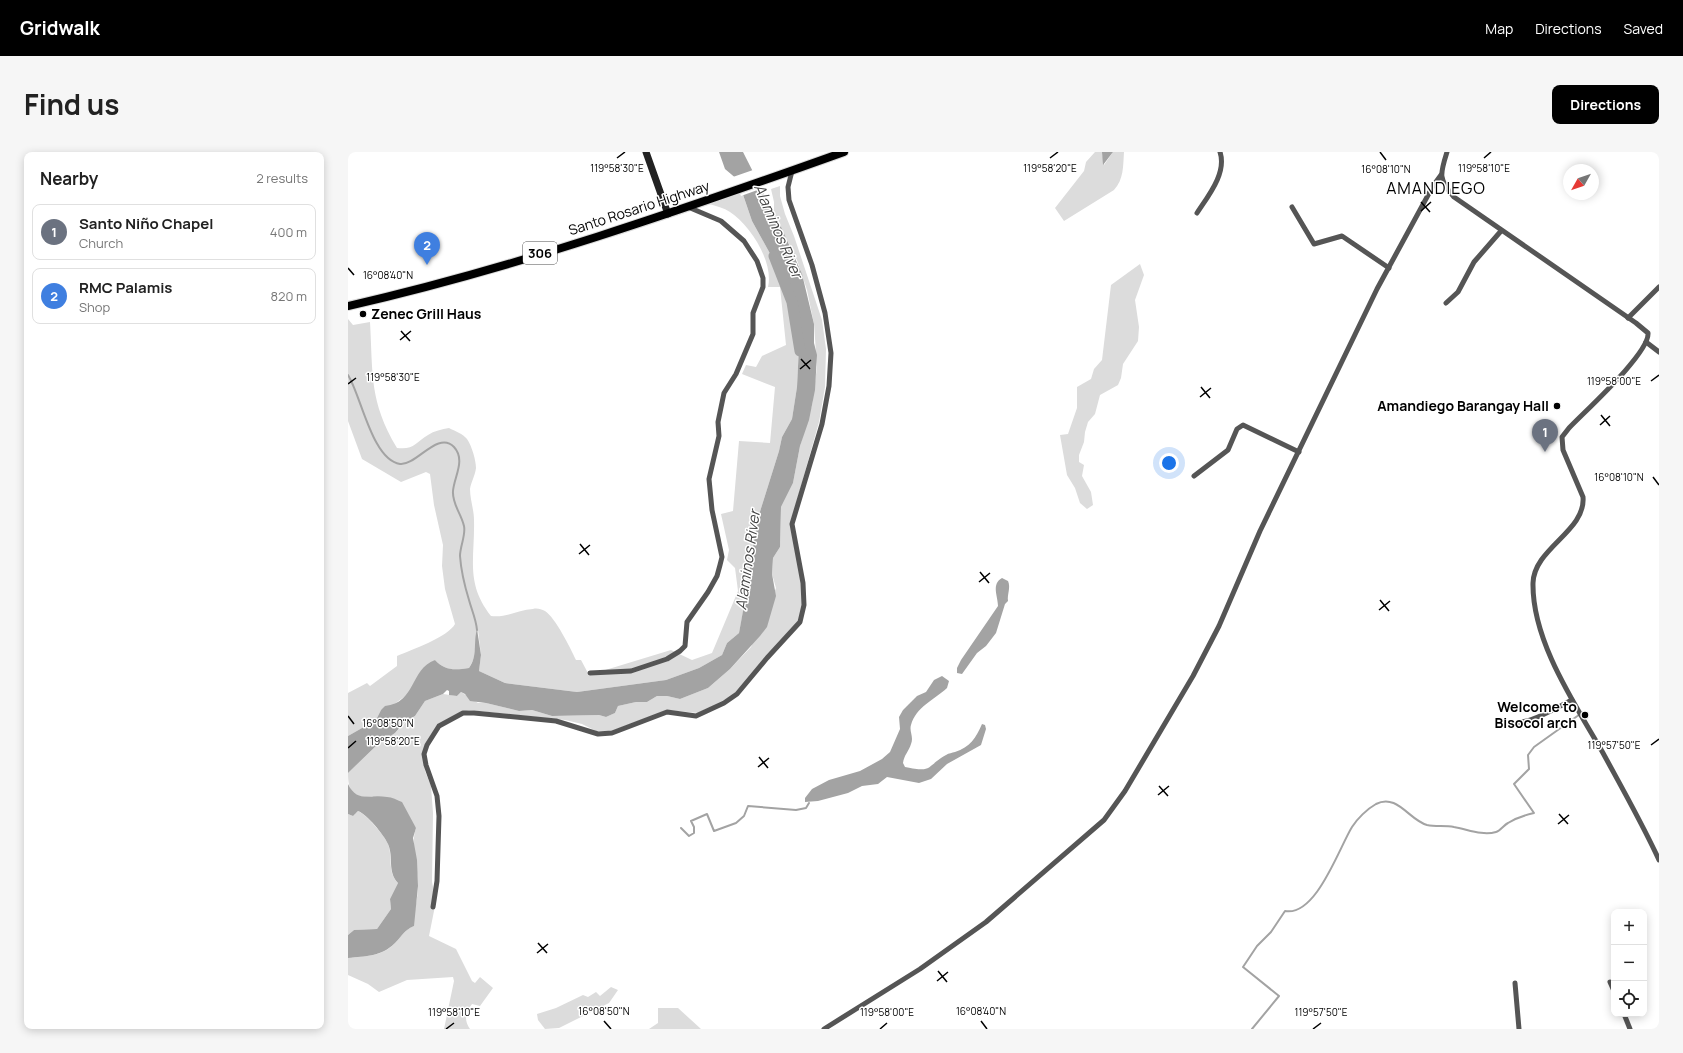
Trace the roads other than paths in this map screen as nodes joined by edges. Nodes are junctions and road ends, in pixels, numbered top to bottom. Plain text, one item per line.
1 (646, 152) edge
2 (844, 152) edge
3 (1220, 152) edge
4 (1447, 152) edge
5 (792, 171) junction
6 (1441, 175) junction
7 (1292, 207) dead end
8 (688, 208) junction
9 (1197, 213) dead end
10 (668, 214) junction
11 (1501, 231) junction
12 (1389, 268) junction
13 (1659, 287) edge
14 (1446, 303) dead end
15 (348, 306) edge
16 (1628, 318) junction
17 (1646, 342) junction
18 (1659, 352) edge
19 (1299, 452) junction
20 (1194, 476) dead end
21 (590, 674) dead end
22 (1572, 700) junction
23 (1500, 722) dead end
24 (1659, 860) edge
25 (433, 906) dead end
26 (1515, 983) dead end
27 (1625, 1017) edge
28 (824, 1029) edge
29 (1519, 1029) edge
30 (1630, 1029) edge

1 - 10 street
2 - 5 main road, Santo Rosario Highway / 306
3 - 9 street
4 - 6 street
5 - 8 main road, Santo Rosario Highway / 306
5 - 25 street
6 - 11 street
6 - 12 street
7 - 12 street
8 - 10 main road, Santo Rosario Highway / 306
8 - 21 street
10 - 15 main road, Santo Rosario Highway / 306
11 - 14 street
11 - 16 street
12 - 19 street
13 - 16 street
16 - 17 street
17 - 18 street
17 - 22 street
19 - 20 street
19 - 28 street
22 - 23 street
22 - 24 street
26 - 29 street
27 - 30 street

